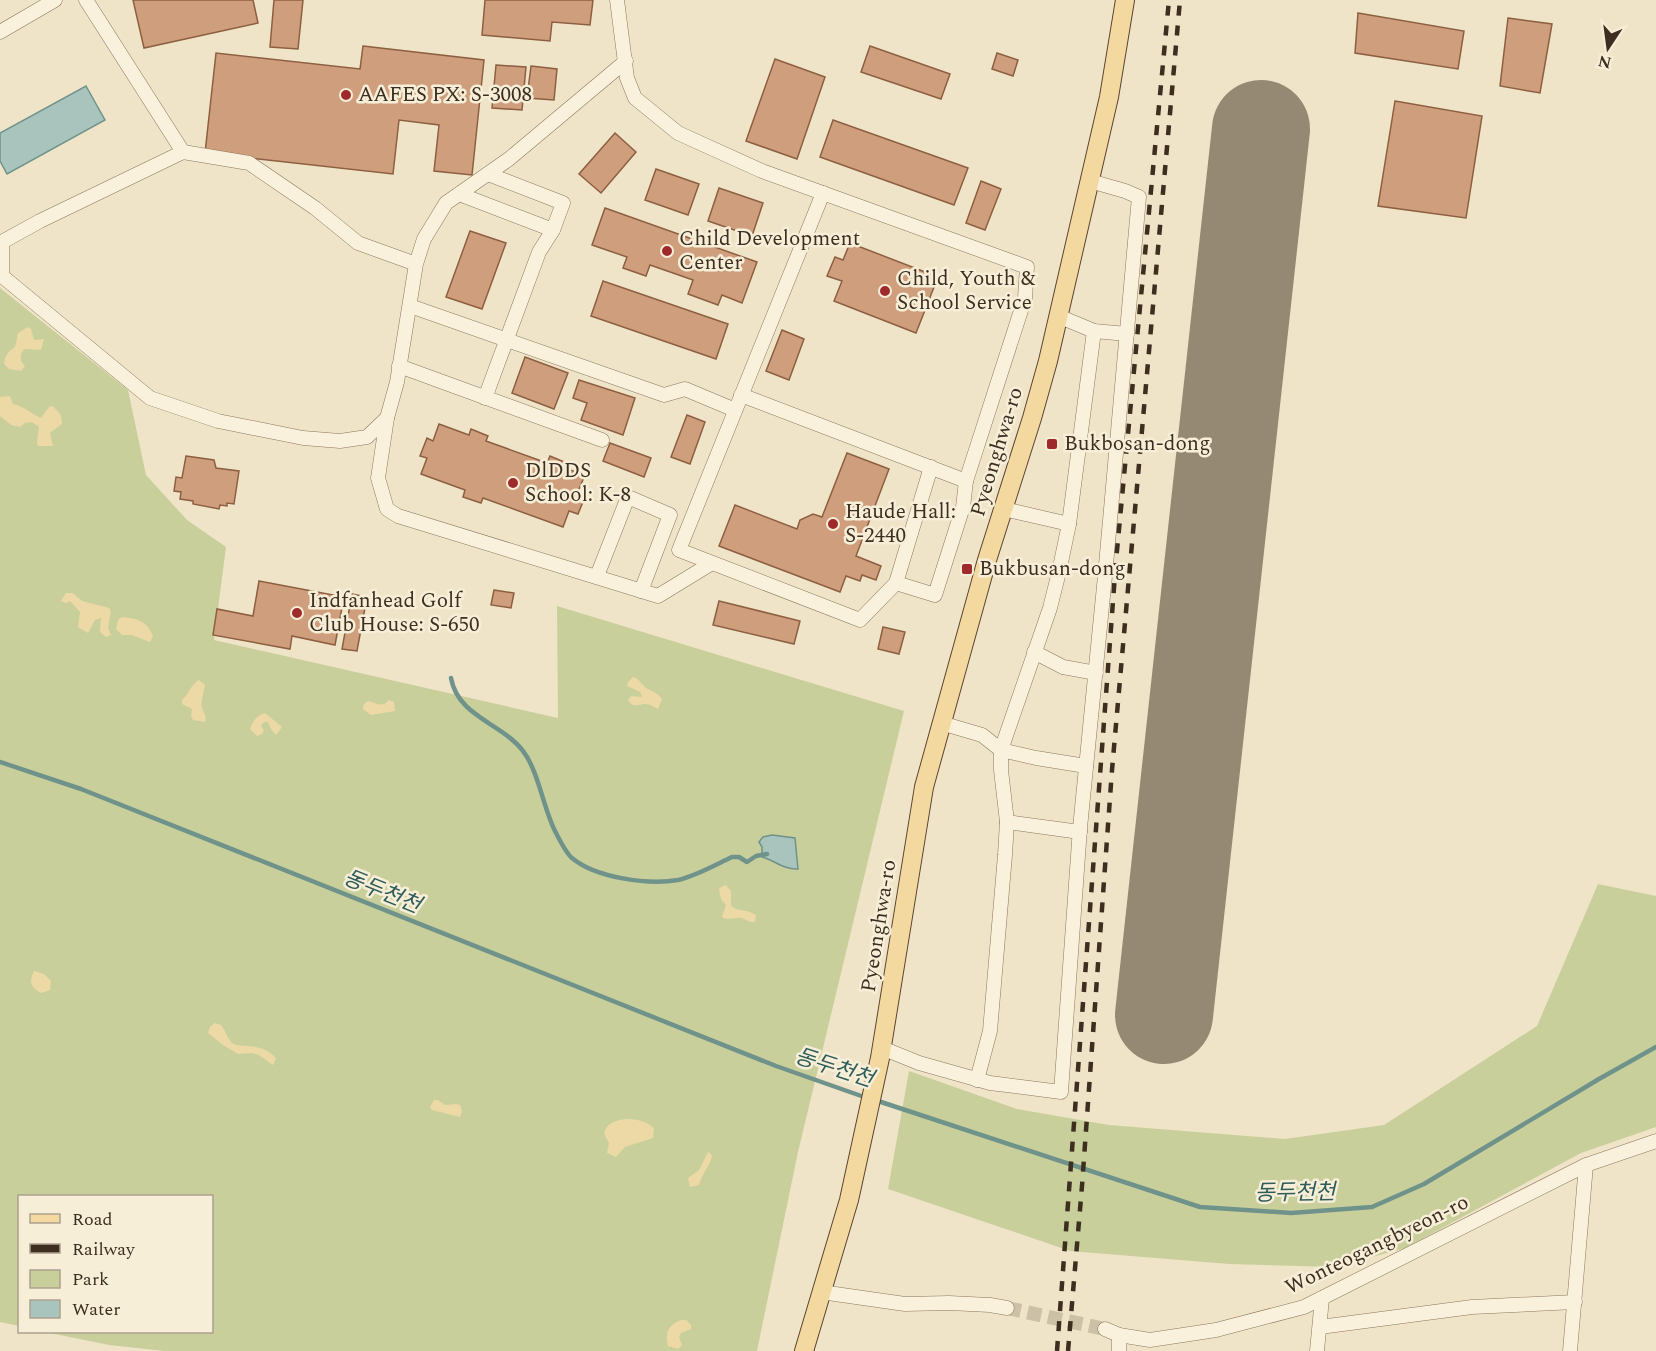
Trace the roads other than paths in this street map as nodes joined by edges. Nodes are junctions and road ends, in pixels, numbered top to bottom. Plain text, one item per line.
1 (55, 0) edge
2 (86, 0) edge
3 (617, 0) edge
4 (1125, 0) edge
5 (0, 32) edge
6 (626, 61) junction
7 (183, 152) junction
8 (488, 174) junction
9 (1090, 181) junction
10 (823, 193) junction
11 (459, 194) junction
12 (553, 230) junction
13 (416, 264) junction
14 (410, 306) junction
15 (1058, 316) junction
16 (1094, 330) junction
17 (1127, 334) junction
18 (508, 340) junction
19 (399, 366) junction
20 (741, 395) junction
21 (485, 398) junction
22 (735, 410) junction
23 (387, 418) junction
24 (602, 440) dead end
25 (931, 467) junction
26 (966, 481) junction
27 (1004, 509) junction
28 (1069, 524) junction
29 (712, 563) junction
30 (597, 576) junction
31 (896, 583) junction
32 (641, 591) junction
33 (1034, 651) junction
34 (1096, 673) junction
35 (941, 723) junction
36 (1001, 750) junction
37 (1086, 766) junction
38 (1006, 822) junction
39 (1080, 832) junction
40 (881, 1053) junction
41 (977, 1080) junction
42 (1656, 1141) edge
43 (1586, 1165) junction
44 (821, 1292) junction
45 (1323, 1298) junction
46 (1575, 1302) junction
47 (1007, 1308) tunnel mouth
48 (1320, 1327) junction
49 (1105, 1329) tunnel mouth
50 (1119, 1335) junction
51 (804, 1351) edge
52 (1119, 1351) edge
53 (1317, 1351) edge
54 (1570, 1351) edge

1 - 5 street
2 - 7 street
3 - 6 street
4 - 9 main road, Pyeonghwa-ro
6 - 8 street
6 - 10 street
7 - 13 street
7 - 23 street
8 - 11 street
8 - 12 street
9 - 15 main road, Pyeonghwa-ro
9 - 17 street
10 - 20 street
10 - 26 street
11 - 12 street
11 - 13 street
12 - 18 street
13 - 14 street
14 - 18 street
14 - 19 street
15 - 16 street
15 - 27 main road, Pyeonghwa-ro
16 - 17 street
16 - 28 street
17 - 34 street
18 - 21 street
18 - 22 street
19 - 21 street
19 - 23 street
20 - 22 street
20 - 25 street
21 - 24 street
22 - 29 street
23 - 30 street
25 - 26 street
25 - 31 street
26 - 31 street
27 - 28 street
27 - 35 main road, Pyeonghwa-ro
28 - 33 street
29 - 31 street
29 - 32 street
30 - 32 street
30 - 32 street
33 - 34 street
33 - 36 street
34 - 37 street
35 - 36 street
35 - 40 main road, Pyeonghwa-ro
36 - 37 street
36 - 38 street
37 - 39 street
38 - 39 street
38 - 41 street
39 - 41 street
40 - 41 street
40 - 44 main road, Pyeonghwa-ro
42 - 43 street, Wonteogangbyeon-ro
43 - 45 street, Wonteogangbyeon-ro
43 - 46 street
44 - 47 street
44 - 51 main road
45 - 48 street
45 - 50 street, Wonteogangbyeon-ro
46 - 48 street
46 - 54 street
48 - 53 street
49 - 50 street, Wonteogangbyeon-ro
50 - 52 street

